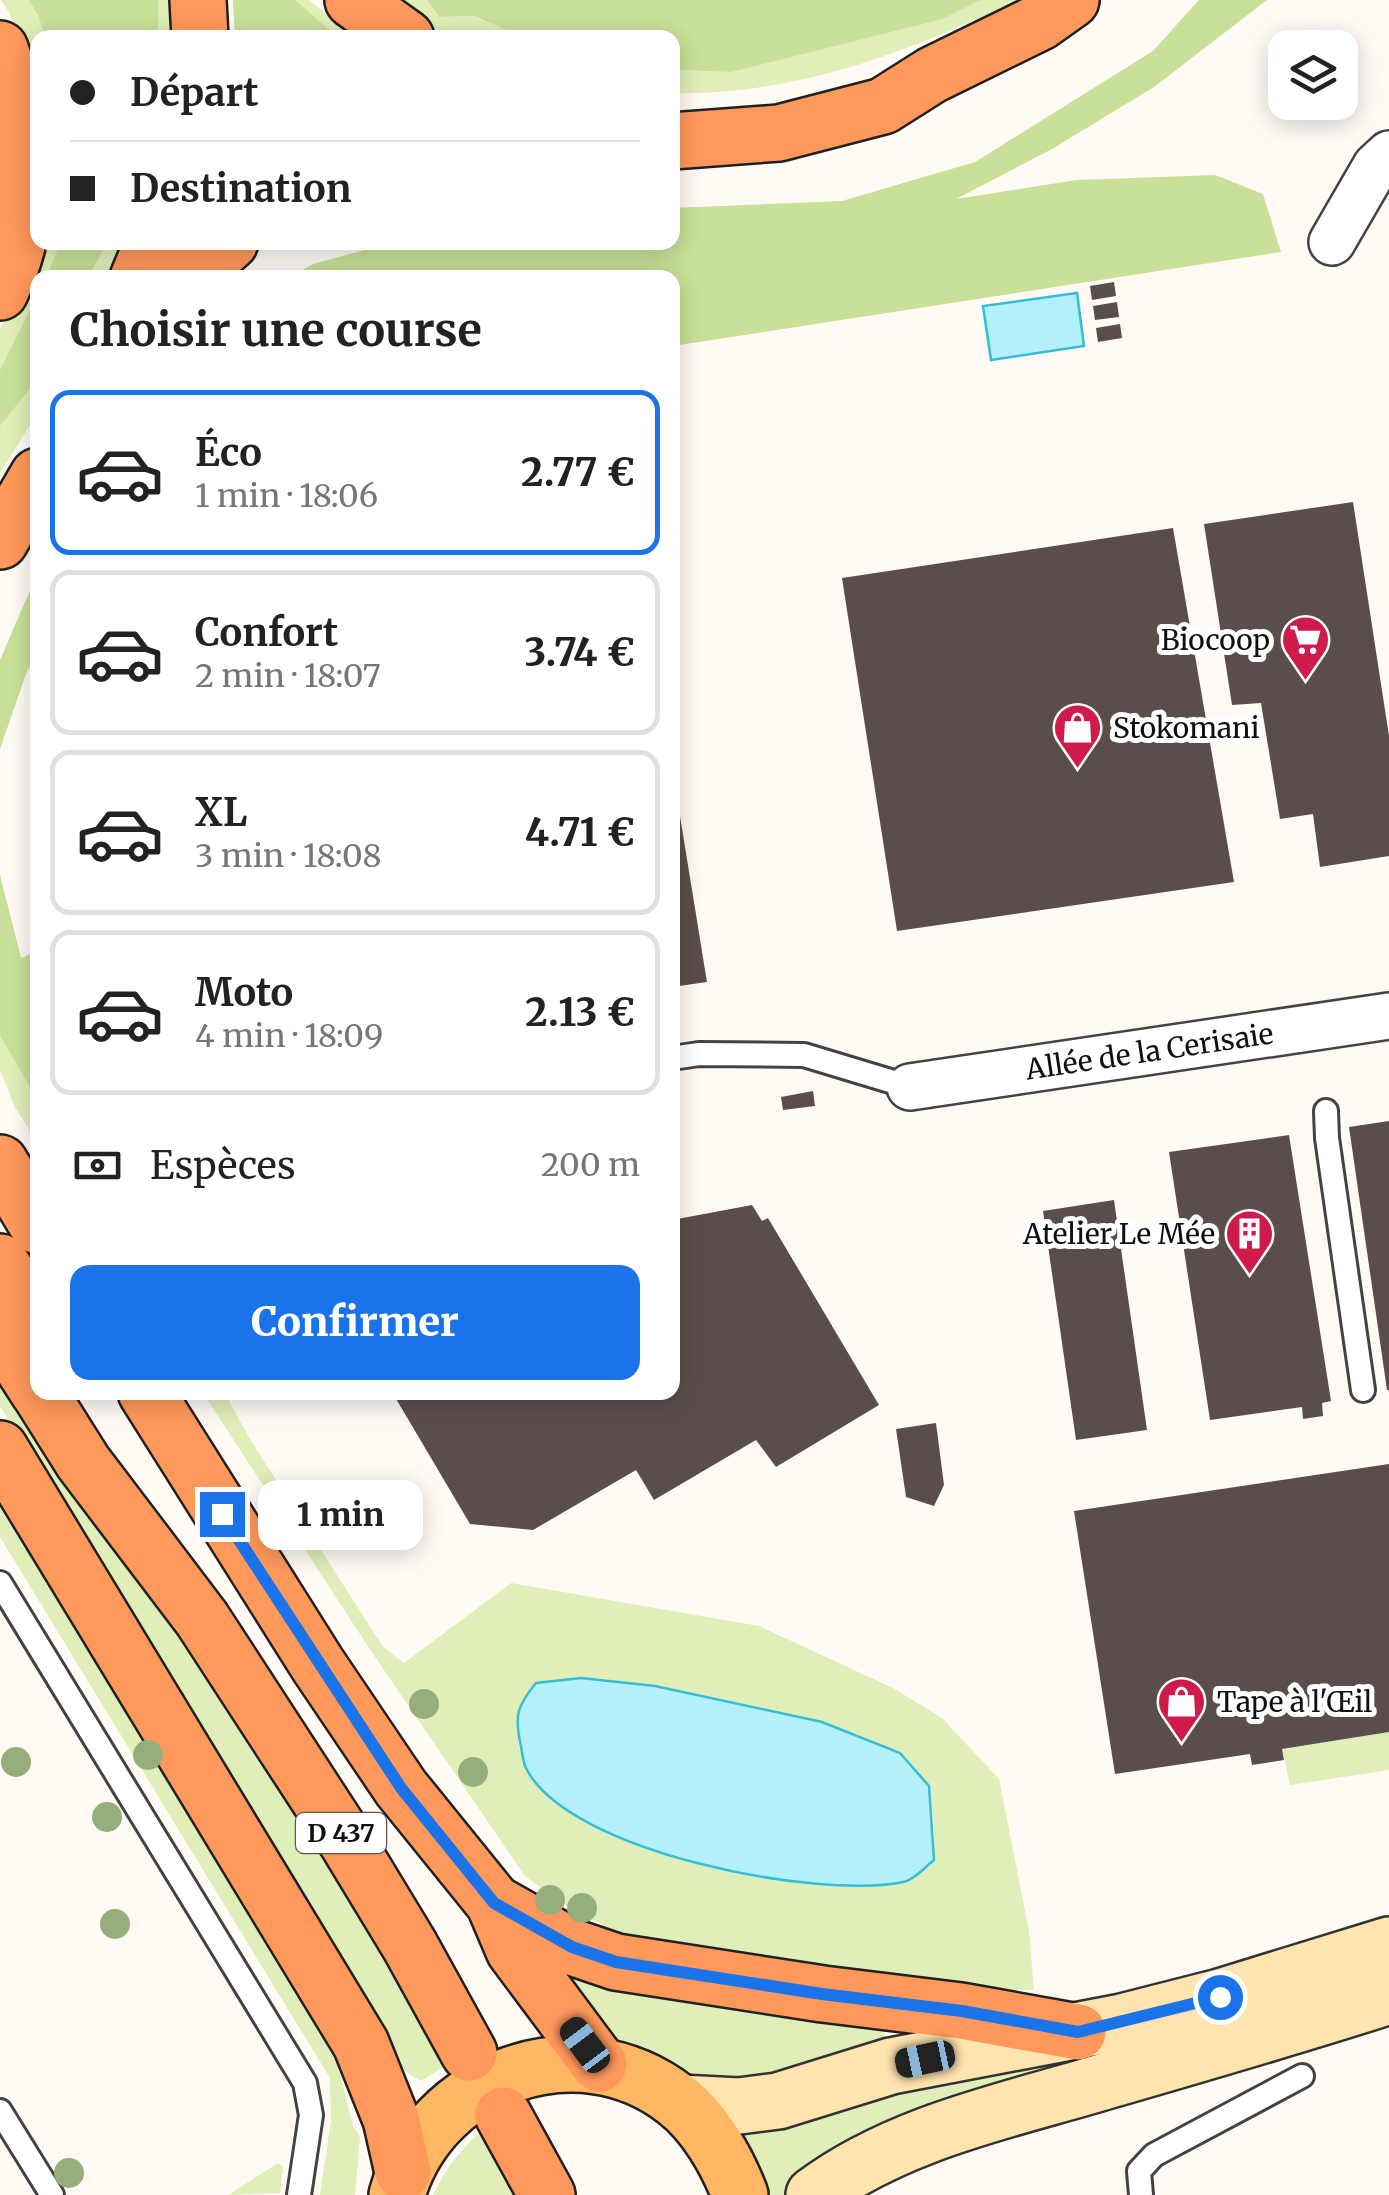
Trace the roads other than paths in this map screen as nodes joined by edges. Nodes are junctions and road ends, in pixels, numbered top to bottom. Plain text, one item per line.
1 (198, 0) edge
2 (353, 0) edge
3 (1071, 0) edge
4 (200, 30) edge
5 (395, 30) edge
6 (0, 49) edge
7 (932, 75) junction
8 (680, 109) edge
9 (680, 140) edge
10 (1389, 154) edge
11 (1332, 242) dead end
12 (221, 250) edge
13 (197, 270) edge
14 (0, 292) edge
15 (30, 490) edge
16 (0, 541) edge
17 (1389, 1016) edge
18 (680, 1057) edge
19 (910, 1087) joint
20 (1326, 1111) dead end
21 (0, 1163) edge
22 (30, 1213) edge
23 (2, 1261) edge
24 (30, 1307) edge
25 (0, 1332) edge
26 (30, 1379) edge
27 (1363, 1390) dead end
28 (43, 1400) edge
29 (88, 1400) edge
30 (151, 1400) edge
31 (0, 1450) edge
32 (0, 1583) edge
33 (202, 1619) junction
34 (494, 1903) junction
35 (1389, 1946) edge
36 (1389, 1996) edge
37 (1078, 2032) junction
38 (469, 2053) dead end
39 (599, 2064) junction
40 (1302, 2076) dead end
41 (680, 2102) junction
42 (0, 2111) edge
43 (503, 2115) dead end
44 (400, 2184) edge
45 (45, 2191) edge
46 (300, 2195) edge
47 (546, 2195) edge
48 (740, 2195) edge
49 (814, 2195) edge
50 (1141, 2195) edge

1 - 4 highway
2 - 5 highway
3 - 7 highway
6 - 14 highway
7 - 8 highway
7 - 9 highway
10 - 11 street
12 - 13 highway
15 - 16 highway
17 - 19 street, Allée de la Cerisaie
18 - 19 lane
20 - 27 lane
21 - 22 highway
23 - 24 highway
25 - 26 highway, D 437
28 - 33 highway, D 437
29 - 33 highway, D 437
30 - 34 highway
31 - 44 highway
32 - 46 lane
33 - 38 highway, D 437
34 - 37 highway
34 - 39 highway
35 - 37 main road
36 - 49 main road
37 - 41 main road
39 - 41 main road
39 - 44 main road
40 - 50 lane
41 - 48 main road
42 - 45 lane
43 - 47 highway

